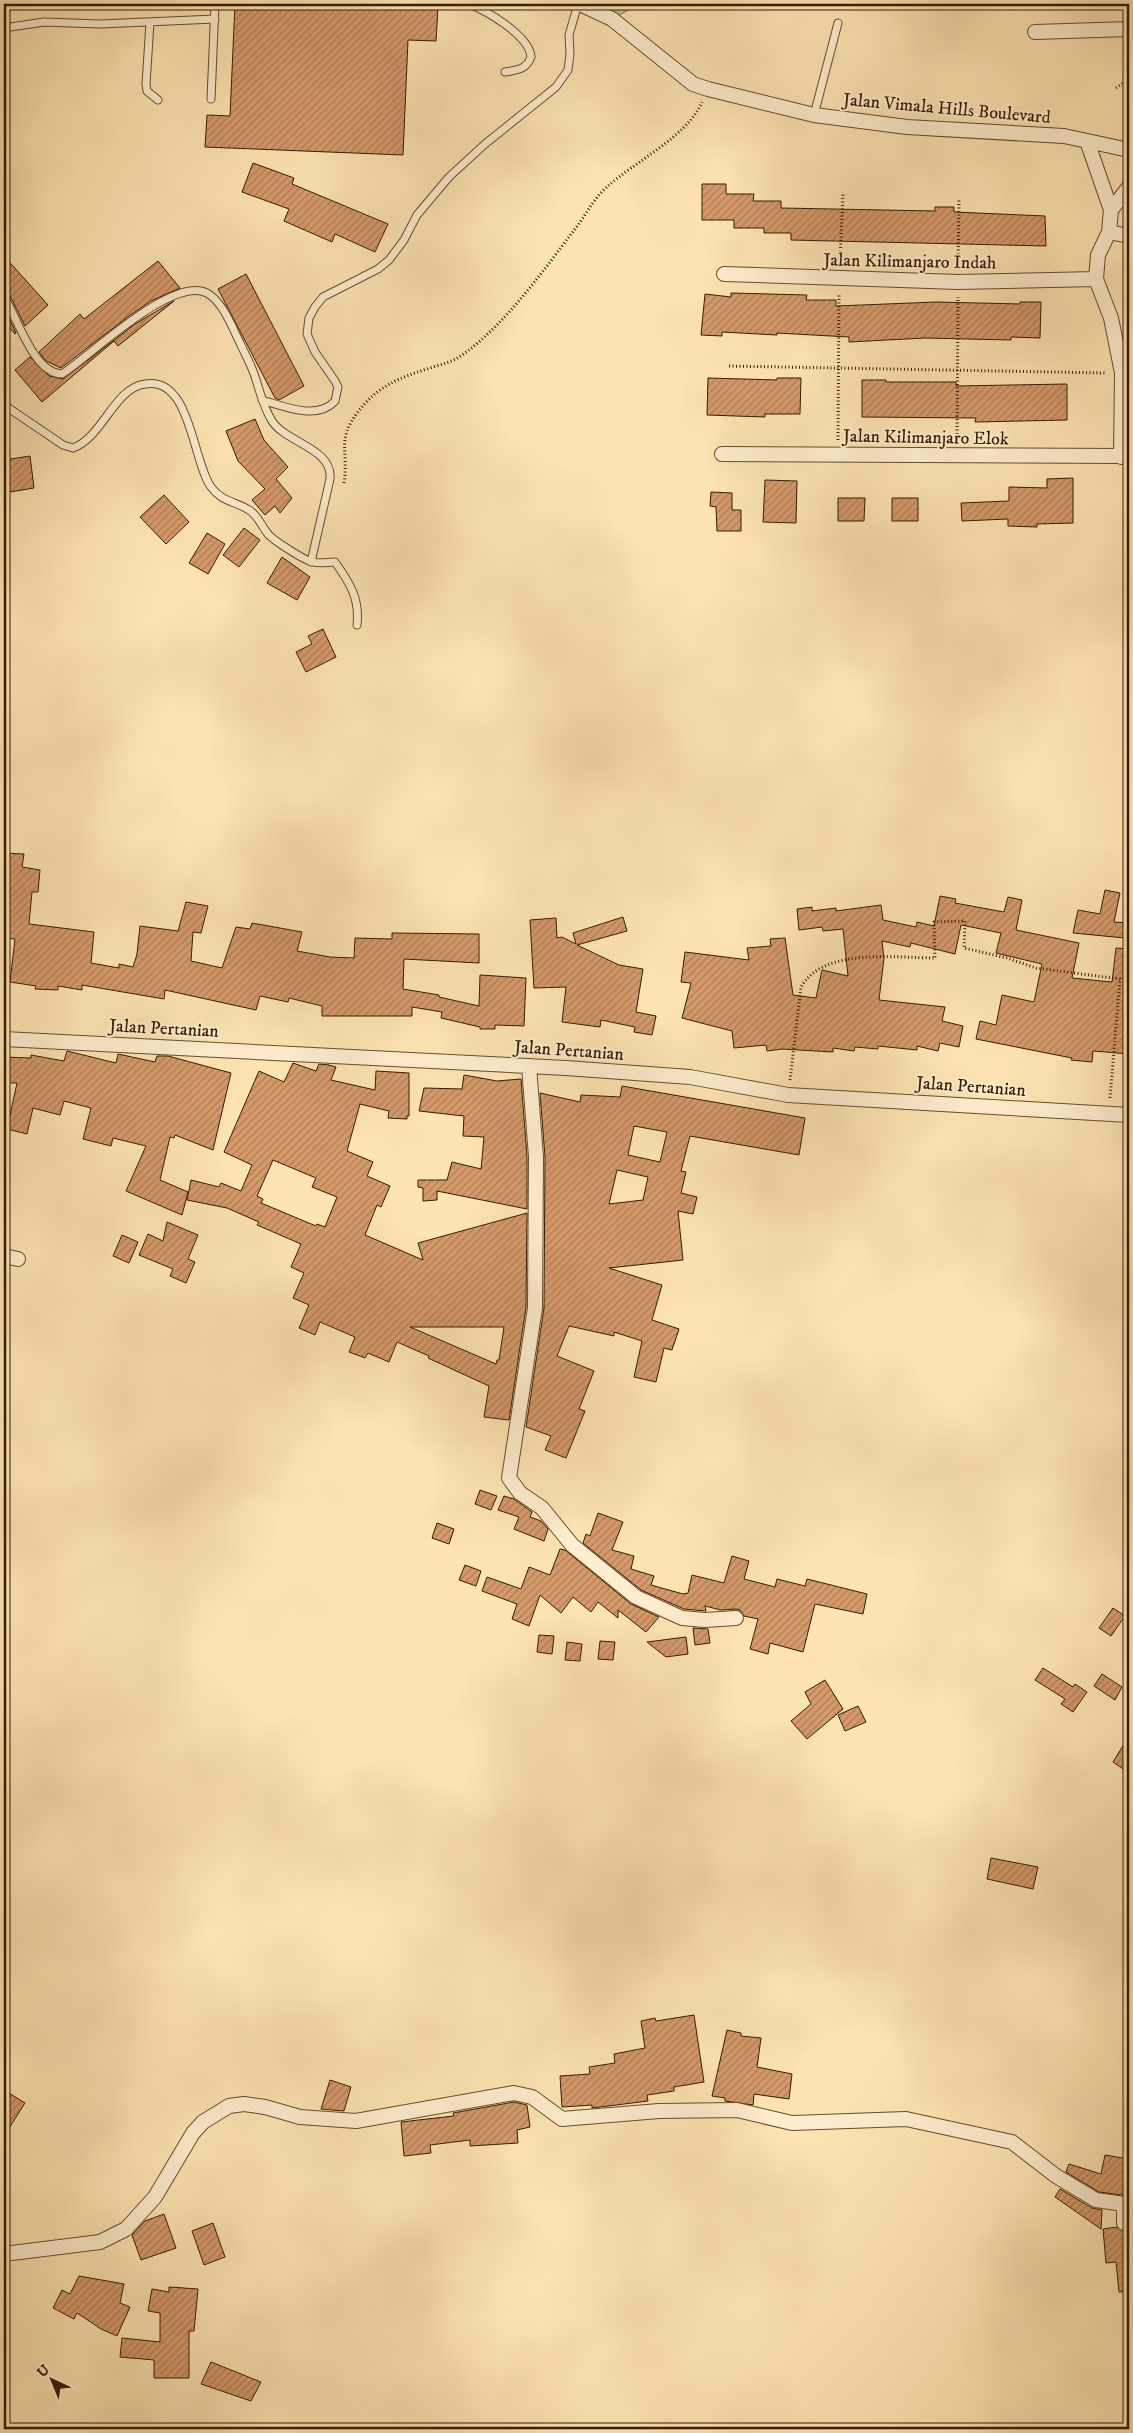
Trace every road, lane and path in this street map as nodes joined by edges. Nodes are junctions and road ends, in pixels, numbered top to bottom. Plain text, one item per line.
1 (215, 4) edge
2 (469, 4) edge
3 (579, 4) edge
4 (215, 19) junction
5 (150, 23) junction
6 (838, 23) dead end
7 (4, 28) edge
8 (1129, 29) edge
9 (1034, 32) dead end
10 (505, 72) dead end
11 (1129, 79) edge
12 (1116, 88) dead end
13 (708, 89) junction
14 (211, 99) dead end
15 (158, 100) dead end
16 (814, 115) junction
17 (1087, 142) junction
18 (1129, 150) edge
19 (1129, 187) edge
20 (843, 193) dead end
21 (959, 199) dead end
22 (1111, 210) junction
23 (1109, 232) junction
24 (1129, 236) edge
25 (724, 274) dead end
26 (840, 278) junction
27 (1096, 279) junction
28 (958, 282) junction
29 (4, 297) edge
30 (729, 366) dead end
31 (839, 367) junction
32 (958, 369) junction
33 (1122, 373) junction
34 (262, 400) junction
35 (4, 405) edge
36 (722, 454) dead end
37 (838, 454) junction
38 (957, 457) junction
39 (1125, 457) edge
40 (325, 503) junction
41 (312, 562) junction
42 (357, 625) dead end
43 (4, 1038) edge
44 (529, 1066) junction
45 (788, 1095) junction
46 (1108, 1114) junction
47 (1129, 1115) edge
48 (4, 1256) edge
49 (18, 1259) dead end
50 (736, 1618) dead end
51 (1129, 2224) edge
52 (4, 2254) edge

1 - 4 lane
2 - 10 lane
3 - 13 street, Jalan Vimala Hills Boulevard
3 - 34 lane
4 - 5 lane
4 - 14 lane
5 - 7 lane
5 - 15 lane
6 - 16 lane
8 - 9 street
11 - 12 path
13 - 16 street, Jalan Vimala Hills Boulevard
13 - 40 path
16 - 17 street, Jalan Vimala Hills Boulevard
17 - 18 street, Jalan Vimala Hills Boulevard
17 - 22 street
19 - 22 street
20 - 26 path
21 - 28 path
22 - 23 street
23 - 24 street
23 - 27 street
25 - 26 street, Jalan Kilimanjaro Indah
26 - 28 street, Jalan Kilimanjaro Indah
26 - 31 path
27 - 28 street, Jalan Kilimanjaro Indah
27 - 33 street
28 - 32 path
29 - 34 lane
30 - 31 path
31 - 32 path
31 - 37 path
32 - 33 path
32 - 38 path
33 - 39 street
34 - 40 lane
35 - 41 lane
36 - 37 street, Jalan Kilimanjaro Elok
37 - 38 street, Jalan Kilimanjaro Elok
38 - 39 street, Jalan Kilimanjaro Elok
40 - 41 lane
41 - 42 lane
43 - 44 street, Jalan Pertanian
44 - 45 street, Jalan Pertanian
44 - 50 street
45 - 46 street, Jalan Pertanian
45 - 46 path
46 - 47 street, Jalan Pertanian
48 - 49 street
51 - 52 street

